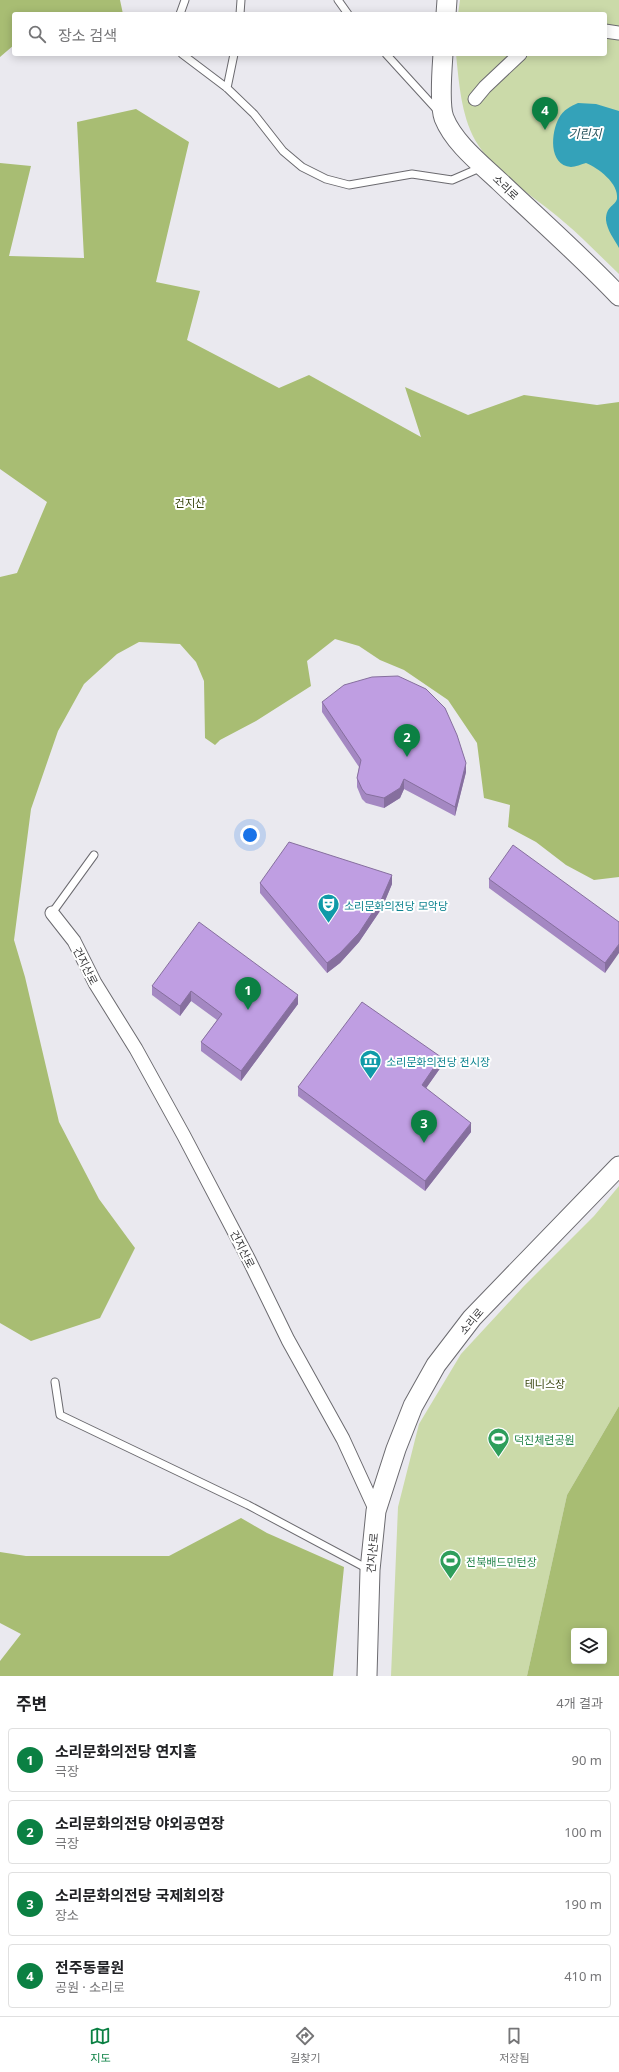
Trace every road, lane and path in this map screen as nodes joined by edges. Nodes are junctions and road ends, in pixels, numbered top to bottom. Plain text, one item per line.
1 (185, 0) edge
2 (241, 0) edge
3 (338, 0) edge
4 (447, 0) edge
5 (181, 12) edge
6 (240, 12) edge
7 (347, 12) edge
8 (446, 12) edge
9 (607, 31) edge
10 (619, 33) edge
11 (185, 56) edge
12 (234, 56) edge
13 (388, 56) edge
14 (443, 56) edge
15 (518, 56) edge
16 (227, 88) junction
17 (475, 99) dead end
18 (444, 117) junction
19 (484, 166) junction
20 (619, 296) edge
21 (94, 855) dead end
22 (52, 913) joint
23 (619, 1166) edge
24 (55, 1382) dead end
25 (376, 1511) junction
26 (370, 1570) junction
27 (367, 1676) edge

1 - 5 lane
2 - 6 lane
3 - 7 lane
4 - 8 street
9 - 10 street
11 - 16 lane
12 - 16 lane
13 - 18 lane
14 - 18 street, 소리로
15 - 17 street
16 - 19 lane
18 - 19 street, 소리로
19 - 20 street, 소리로
21 - 22 lane, 건지산로
22 - 25 street, 건지산로
23 - 25 street, 소리로
24 - 26 lane
25 - 26 street, 건지산로
26 - 27 street, 건지산로

